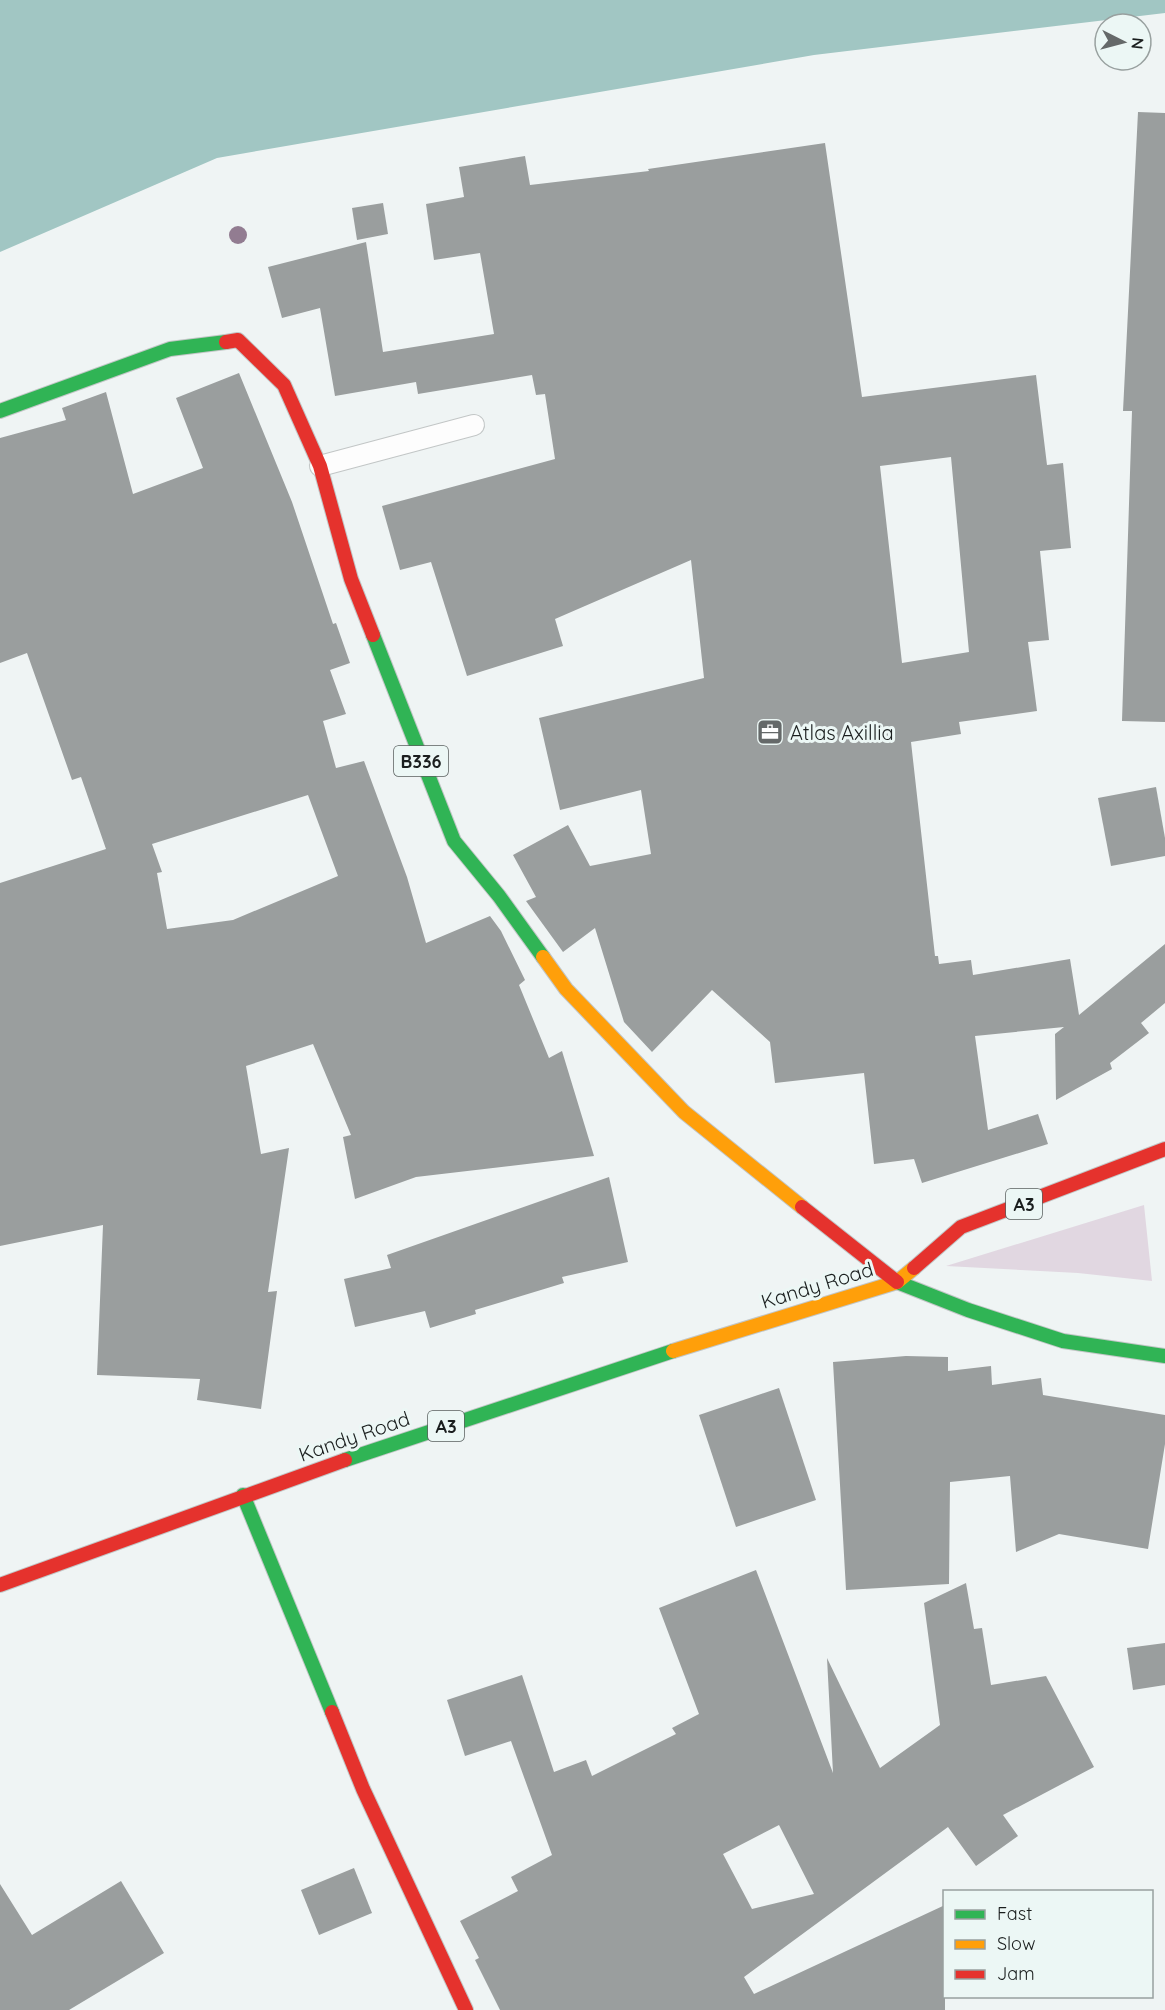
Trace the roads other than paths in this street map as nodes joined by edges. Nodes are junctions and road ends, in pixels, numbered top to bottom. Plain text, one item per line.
1 (0, 411) edge
2 (474, 425) dead end
3 (320, 466) junction
4 (1165, 1149) edge
5 (897, 1282) junction
6 (1165, 1356) edge
7 (243, 1495) junction
8 (0, 1585) edge
9 (466, 2010) edge

1 - 3 main road, B336
2 - 3 lane
3 - 5 main road, B336
4 - 5 main road, Kandy Road / A3
5 - 6 main road, Kandy Road
5 - 7 main road, Kandy Road / A3
7 - 8 main road, Kandy Road / A3
7 - 9 main road

